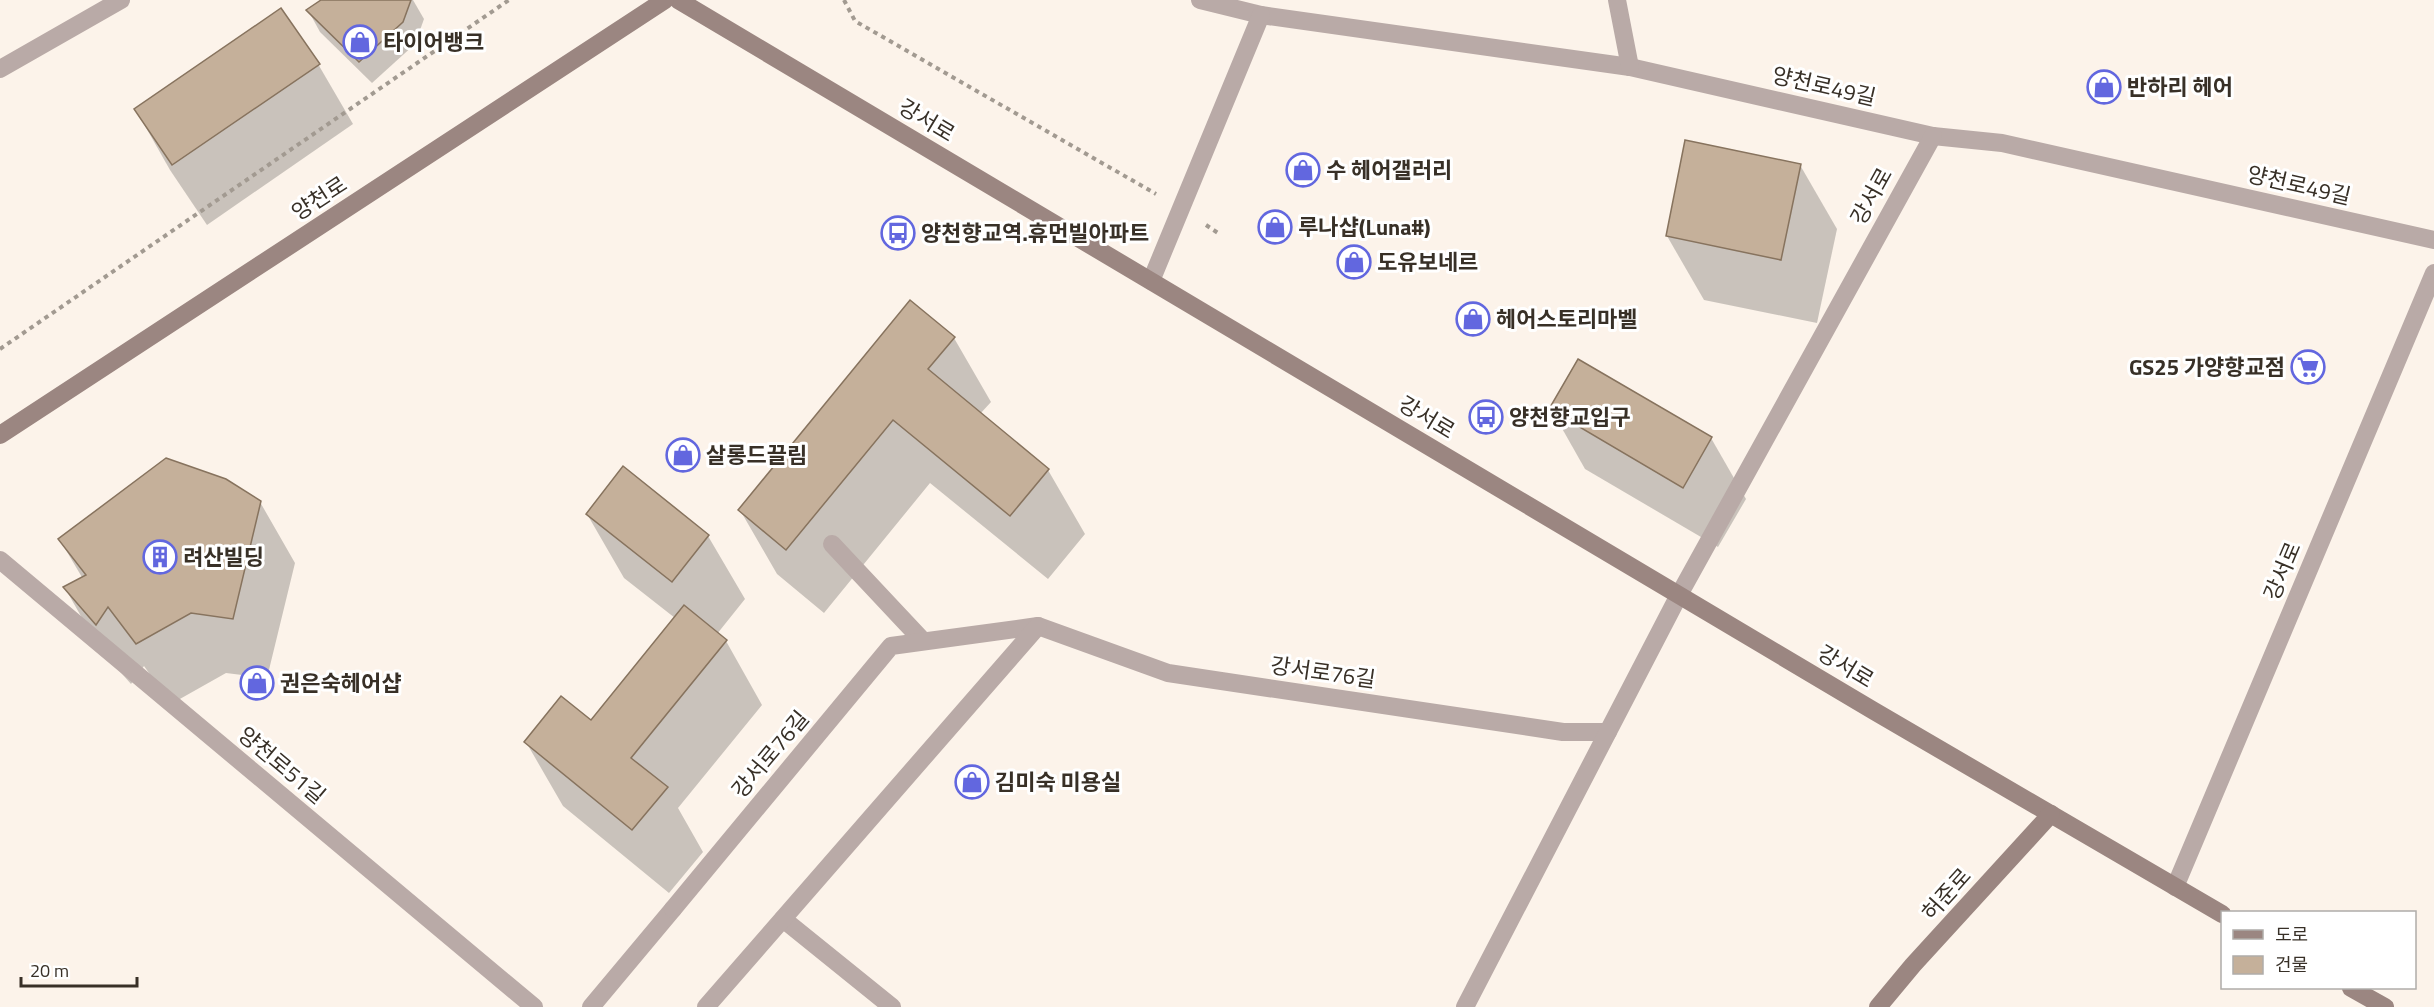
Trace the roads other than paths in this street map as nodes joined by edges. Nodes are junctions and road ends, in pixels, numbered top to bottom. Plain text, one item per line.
1 (121, 0) edge
2 (665, 0) edge
3 (678, 0) edge
4 (1200, 0) edge
5 (1617, 0) edge
6 (1261, 15) junction
7 (1630, 67) junction
8 (0, 69) edge
9 (1933, 136) junction
10 (2434, 240) edge
11 (2434, 273) edge
12 (1151, 281) junction
13 (0, 435) edge
14 (832, 544) dead end
15 (0, 560) edge
16 (1679, 595) junction
17 (1038, 626) junction
18 (923, 641) junction
19 (1608, 732) junction
20 (2051, 814) junction
21 (2175, 886) junction
22 (2221, 913) edge
23 (783, 919) junction
24 (2354, 989) edge
25 (534, 1007) edge
26 (591, 1007) edge
27 (706, 1007) edge
28 (892, 1007) edge
29 (1465, 1007) edge
30 (1878, 1007) edge
31 (2385, 1007) edge

1 - 8 street
2 - 13 main road, 양천로
3 - 12 main road, 강서로
4 - 6 street, 양천로49길
5 - 7 street
6 - 7 street, 양천로49길
6 - 12 street
7 - 9 street, 양천로49길
9 - 10 street, 양천로49길
9 - 16 street, 강서로
11 - 21 street, 강서로
12 - 16 main road, 강서로
14 - 18 street
15 - 25 street, 양천로51길
16 - 19 street, 강서로
16 - 20 main road, 강서로
17 - 18 street, 강서로76길
17 - 19 street, 강서로76길
17 - 23 street
18 - 26 street, 강서로76길
19 - 29 street, 강서로
20 - 21 main road, 강서로
20 - 30 main road, 허준로
21 - 22 main road, 강서로
23 - 27 street
23 - 28 street
24 - 31 main road

